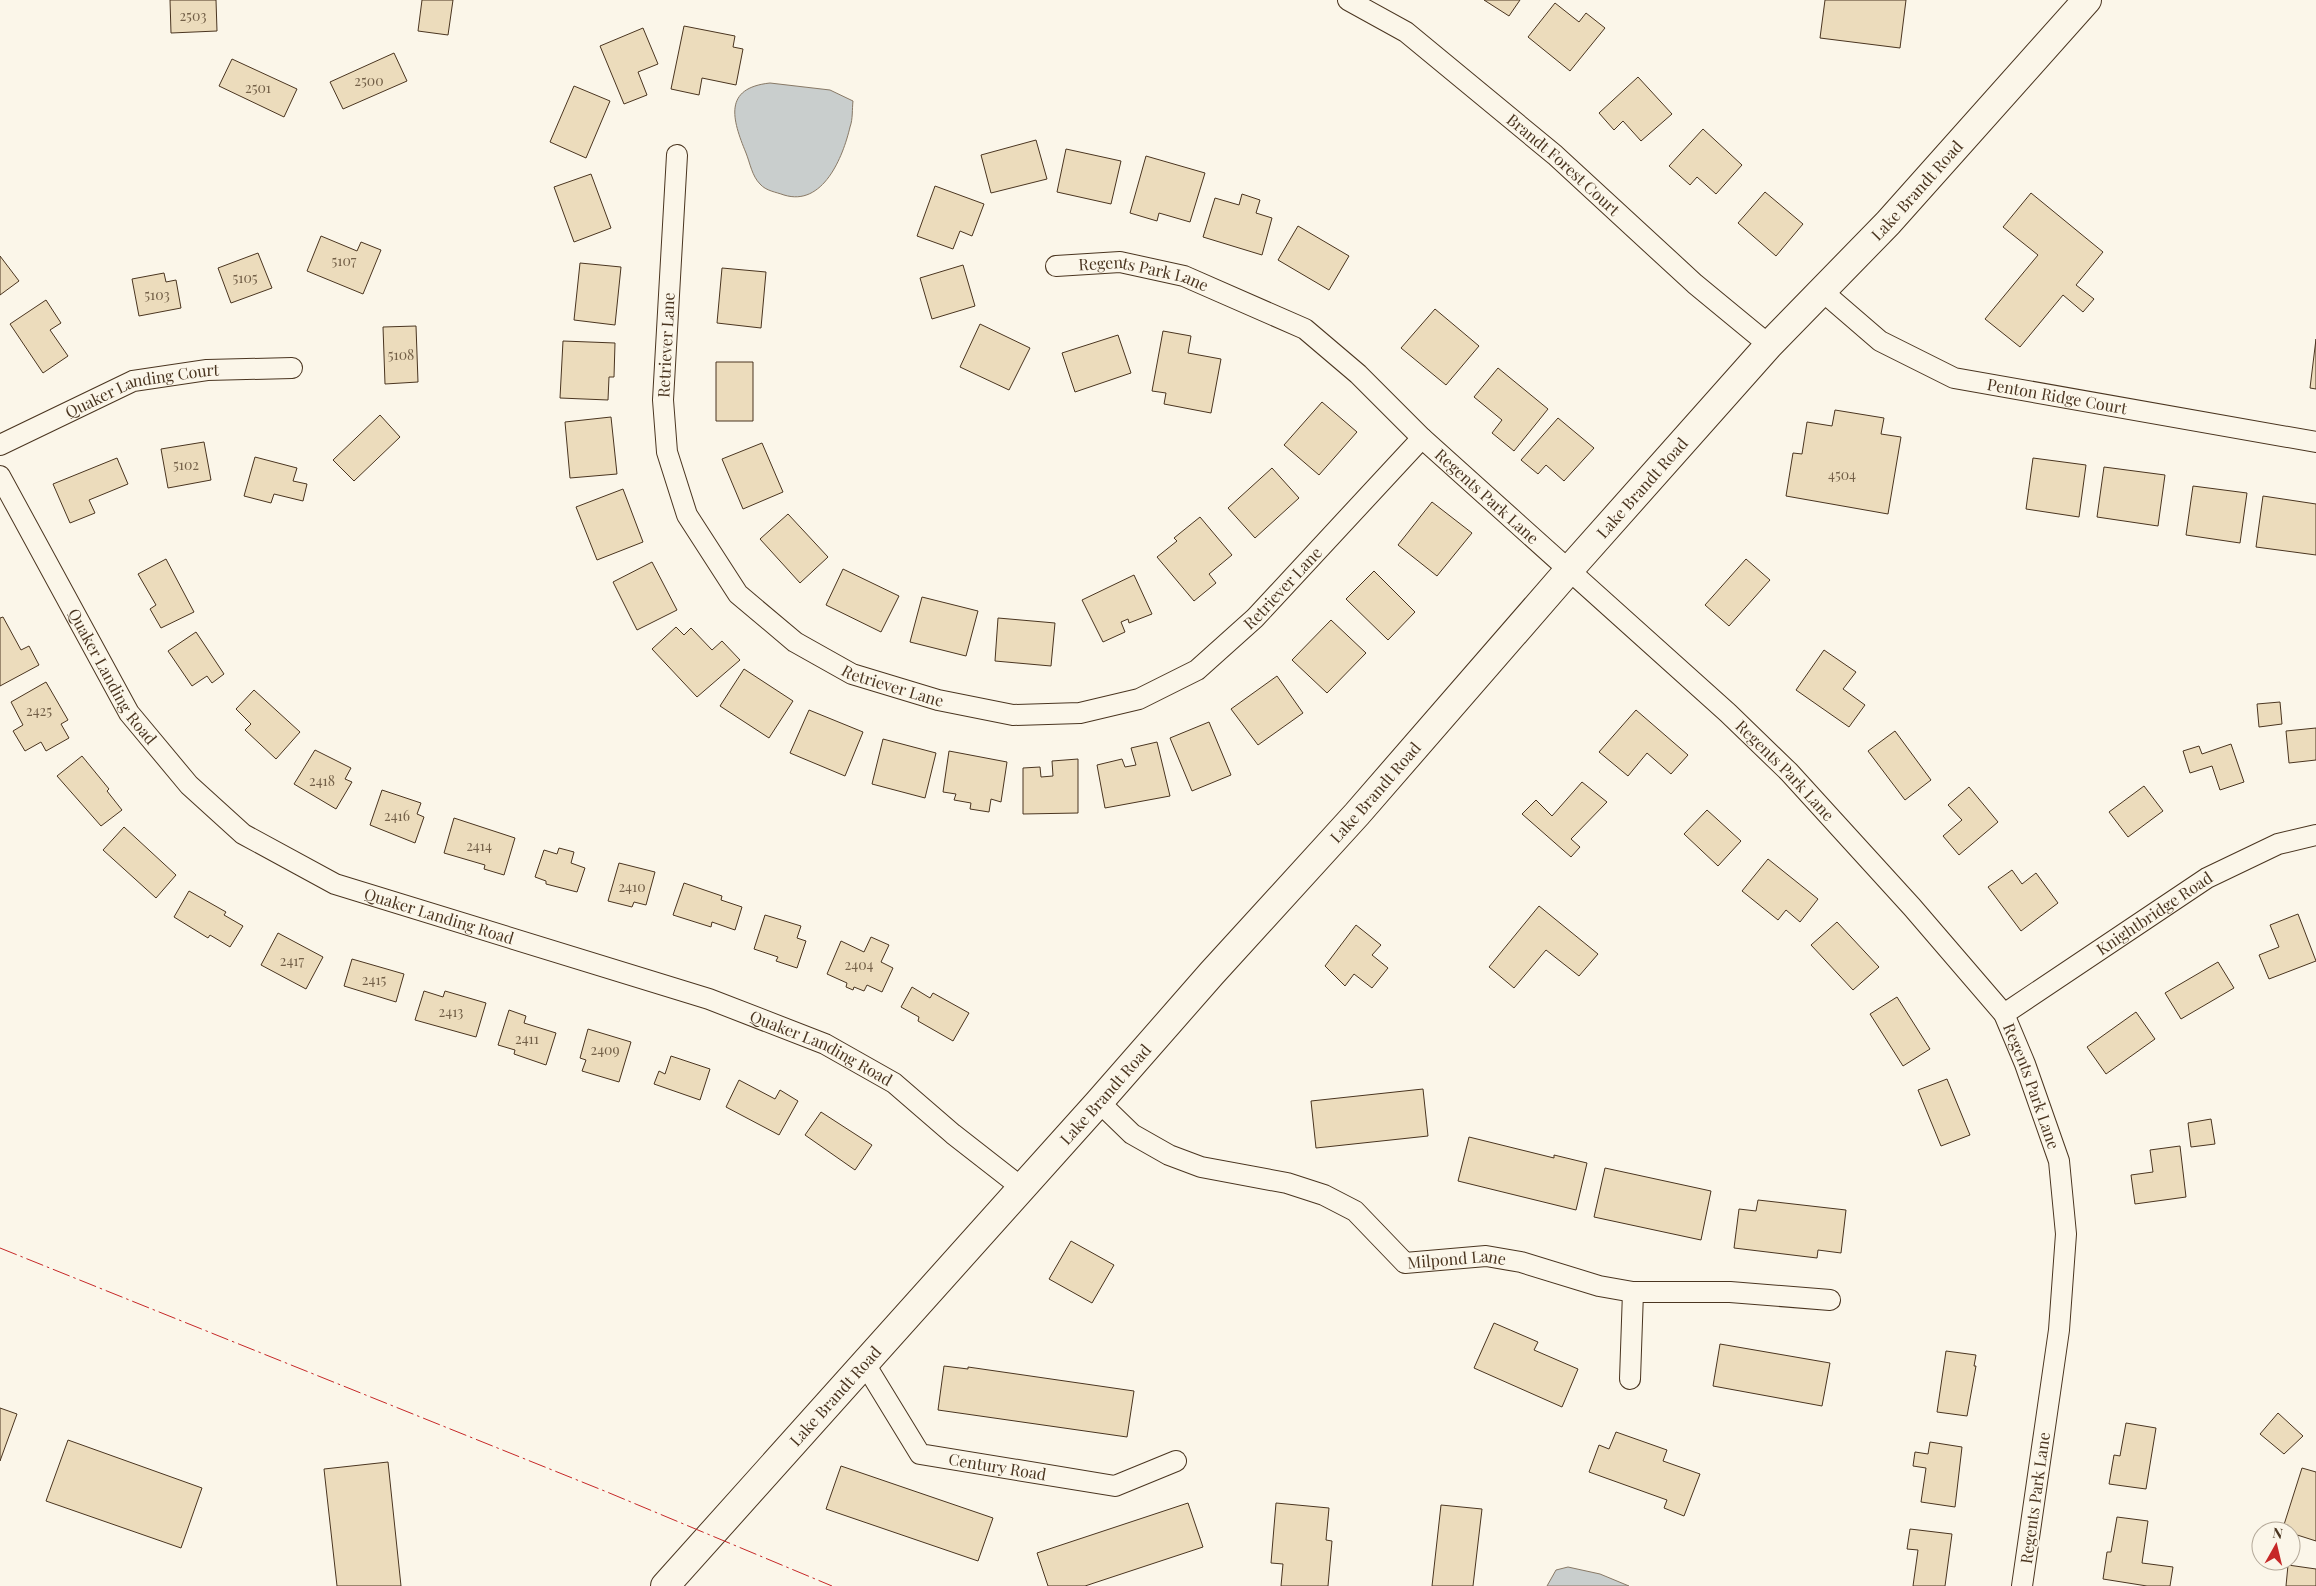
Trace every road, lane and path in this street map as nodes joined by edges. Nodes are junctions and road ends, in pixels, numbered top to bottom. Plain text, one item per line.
1 (1348, 0) edge
2 (2087, 0) edge
3 (677, 155) dead end
4 (1056, 266) dead end
5 (1822, 291) junction
6 (1769, 345) junction
7 (292, 368) dead end
8 (1422, 438) junction
9 (2316, 442) edge
10 (0, 445) edge
11 (0, 476) edge
12 (1568, 570) junction
13 (2316, 835) edge
14 (2004, 1014) junction
15 (1099, 1102) junction
16 (1021, 1187) junction
17 (1633, 1292) junction
18 (1830, 1300) dead end
19 (865, 1364) junction
20 (1630, 1379) dead end
21 (1176, 1461) dead end
22 (665, 1586) edge
23 (2022, 1586) edge

1 - 6 street, Brandt Forest Court
2 - 5 street, Lake Brandt Road
3 - 8 street, Retriever Lane
4 - 8 street, Regents Park Lane
5 - 6 street, Lake Brandt Road
5 - 9 street, Penton Ridge Court
6 - 12 street, Lake Brandt Road
7 - 10 street, Quaker Landing Court
8 - 12 street, Regents Park Lane
11 - 16 street, Quaker Landing Road
12 - 14 street, Regents Park Lane
12 - 15 street, Lake Brandt Road
13 - 14 street, Knightbridge Road
14 - 23 street, Regents Park Lane
15 - 16 street, Lake Brandt Road
15 - 17 street, Milpond Lane
16 - 19 street, Lake Brandt Road
17 - 18 street, Milpond Lane
17 - 20 street
19 - 21 street, Century Road
19 - 22 street, Lake Brandt Road

